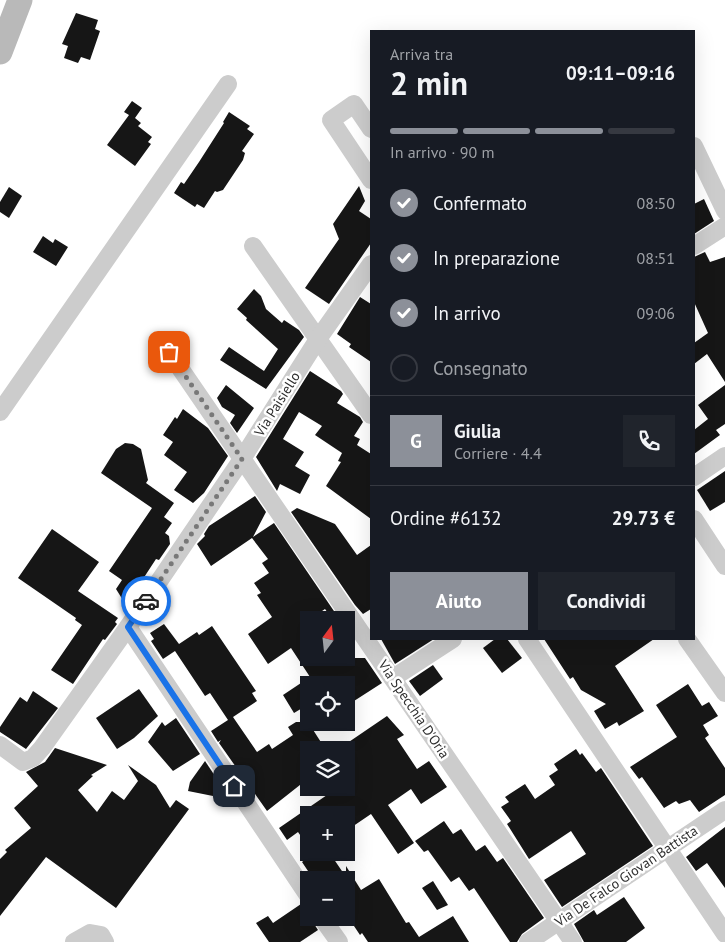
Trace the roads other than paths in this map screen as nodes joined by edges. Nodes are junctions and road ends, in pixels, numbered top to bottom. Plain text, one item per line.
1 (20, 0) edge
2 (5, 22) edge
3 (0, 52) edge
4 (228, 84) dead end
5 (370, 128) edge
6 (695, 148) edge
7 (370, 178) edge
8 (725, 211) edge
9 (725, 226) edge
10 (695, 245) edge
11 (253, 246) dead end
12 (370, 265) edge
13 (318, 339) junction
14 (169, 352) dead end
15 (0, 412) edge
16 (370, 414) edge
17 (725, 456) edge
18 (242, 459) junction
19 (695, 476) edge
20 (695, 521) edge
21 (725, 566) edge
22 (128, 627) junction
23 (451, 640) edge
24 (527, 640) edge
25 (688, 640) edge
26 (393, 678) junction
27 (725, 693) edge
28 (0, 745) edge
29 (725, 810) edge
30 (666, 849) junction
31 (300, 884) edge
32 (559, 920) junction
33 (327, 926) edge
34 (725, 934) edge
35 (74, 942) edge
36 (105, 942) edge
37 (338, 942) edge
38 (528, 942) edge
39 (574, 942) edge

1 - 2 main road
2 - 3 main road
4 - 15 street
5 - 7 street
6 - 8 street
9 - 10 street
11 - 13 street
12 - 13 street, Via Paisiello
13 - 16 street
13 - 18 street, Via Paisiello
14 - 18 street, Via Specchia D'Oria
17 - 19 street
18 - 22 street, Via Paisiello
18 - 26 street, Via Specchia D'Oria
20 - 21 street
22 - 28 street, Via Paisiello
22 - 31 street
23 - 26 street
24 - 30 street
25 - 27 street
26 - 32 street, Via Specchia D'Oria
29 - 30 street, Via De Falco Giovan Battista
30 - 32 street, Via De Falco Giovan Battista
30 - 34 street
32 - 38 street, Via De Falco Giovan Battista
32 - 39 street, Via Specchia D'Oria
33 - 37 street
35 - 36 street

